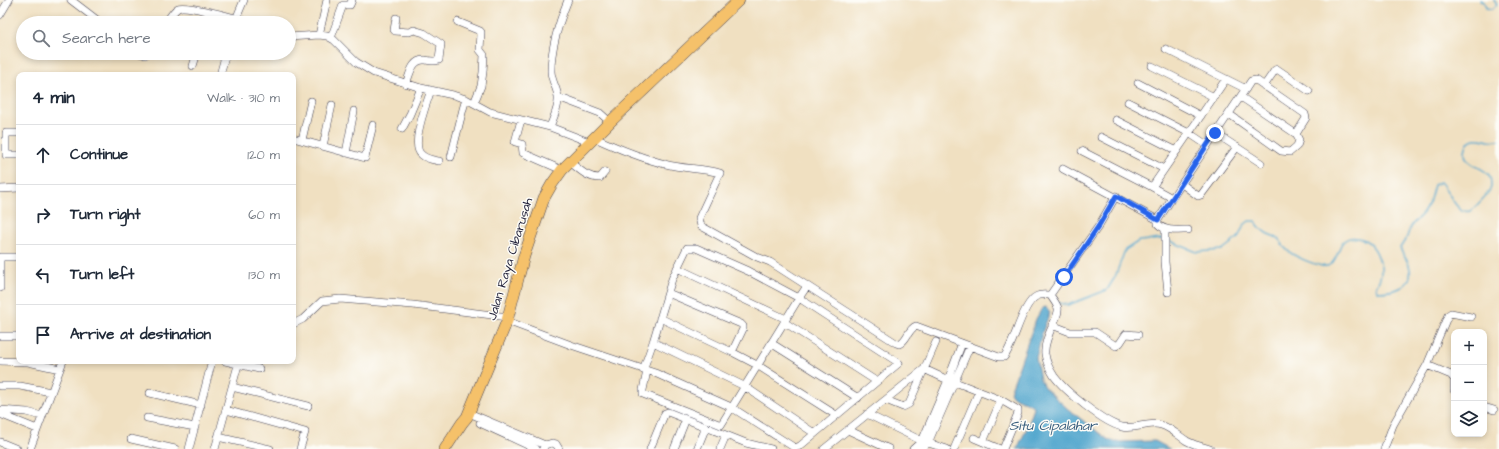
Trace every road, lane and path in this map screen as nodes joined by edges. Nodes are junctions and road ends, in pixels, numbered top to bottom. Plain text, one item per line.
1 (9, 0) edge
2 (71, 0) edge
3 (244, 0) edge
4 (327, 0) edge
5 (352, 0) edge
6 (568, 0) edge
7 (739, 0) edge
8 (209, 12) junction
9 (0, 14) edge
10 (91, 16) edge
11 (172, 16) edge
12 (208, 16) edge
13 (222, 16) edge
14 (240, 16) edge
15 (396, 18) dead end
16 (458, 22) dead end
17 (319, 35) junction
18 (296, 37) edge
19 (331, 38) junction
20 (1166, 48) dead end
21 (195, 60) edge
22 (224, 60) edge
23 (193, 66) dead end
24 (1152, 66) dead end
25 (221, 72) edge
26 (1226, 79) junction
27 (1138, 83) dead end
28 (406, 84) junction
29 (1264, 86) junction
30 (421, 88) junction
31 (1246, 89) junction
32 (431, 90) junction
33 (1309, 91) dead end
34 (558, 97) junction
35 (1214, 97) junction
36 (1241, 97) junction
37 (466, 99) junction
38 (311, 101) dead end
39 (1128, 102) dead end
40 (474, 103) junction
41 (332, 105) dead end
42 (354, 111) dead end
43 (1229, 114) junction
44 (1201, 116) junction
45 (521, 120) junction
46 (1116, 120) dead end
47 (610, 122) junction
48 (373, 124) dead end
49 (550, 127) junction
50 (402, 129) dead end
51 (16, 133) edge
52 (1189, 133) junction
53 (1215, 133) junction
54 (1296, 134) junction
55 (1101, 137) dead end
56 (296, 139) edge
57 (302, 140) junction
58 (592, 140) junction
59 (1207, 145) junction
60 (324, 146) junction
61 (1236, 147) junction
62 (1082, 151) dead end
63 (1176, 151) junction
64 (346, 153) junction
65 (16, 155) edge
66 (451, 158) dead end
67 (439, 161) dead end
68 (570, 162) junction
69 (1261, 163) dead end
70 (1063, 168) dead end
71 (1164, 169) junction
72 (562, 170) junction
73 (605, 172) dead end
74 (1182, 184) junction
75 (1152, 187) junction
76 (16, 188) edge
77 (0, 189) edge
78 (1116, 196) junction
79 (1172, 198) junction
80 (1158, 220) junction
81 (1188, 230) dead end
82 (1165, 236) junction
83 (0, 257) edge
84 (16, 257) edge
85 (676, 268) junction
86 (807, 286) junction
87 (0, 288) edge
88 (1168, 292) dead end
89 (668, 293) junction
90 (1050, 295) junction
91 (799, 298) junction
92 (1471, 317) dead end
93 (660, 318) junction
94 (507, 319) junction
95 (785, 320) junction
96 (296, 322) edge
97 (1052, 325) junction
98 (1138, 335) dead end
99 (0, 336) edge
100 (16, 336) edge
101 (653, 342) junction
102 (936, 342) dead end
103 (771, 343) junction
104 (962, 343) junction
105 (970, 346) junction
106 (732, 352) junction
107 (0, 361) edge
108 (16, 362) edge
109 (37, 364) edge
110 (62, 364) edge
111 (211, 364) edge
112 (238, 364) joint
113 (757, 365) junction
114 (1427, 365) junction
115 (60, 369) junction
116 (259, 369) dead end
117 (924, 369) junction
118 (645, 370) junction
119 (1451, 375) edge
120 (876, 381) junction
121 (952, 381) junction
122 (0, 386) edge
123 (744, 386) junction
124 (232, 387) junction
125 (979, 391) junction
126 (51, 392) junction
127 (150, 393) dead end
128 (858, 398) junction
129 (886, 400) junction
130 (1001, 400) junction
131 (201, 405) junction
132 (308, 406) dead end
133 (731, 407) junction
134 (1487, 408) edge
135 (0, 410) edge
136 (226, 410) junction
137 (1494, 410) dead end
138 (0, 414) edge
139 (867, 414) junction
140 (468, 415) junction
141 (836, 415) junction
142 (42, 416) junction
143 (147, 418) dead end
144 (686, 419) junction
145 (195, 427) junction
146 (706, 427) junction
147 (37, 429) junction
148 (848, 430) junction
149 (814, 433) junction
150 (726, 435) junction
151 (218, 437) junction
152 (974, 438) dead end
153 (131, 439) dead end
154 (0, 442) edge
155 (925, 442) junction
156 (983, 442) junction
157 (744, 446) edge
158 (544, 447) edge
159 (826, 447) edge
160 (16, 449) edge
161 (30, 449) edge
162 (175, 449) edge
163 (189, 449) edge
164 (215, 449) edge
165 (270, 449) edge
166 (300, 449) edge
167 (445, 449) edge
168 (536, 449) edge
169 (559, 449) edge
170 (650, 449) edge
171 (674, 449) edge
172 (697, 449) edge
173 (720, 449) edge
174 (768, 449) edge
175 (836, 449) edge
176 (889, 449) edge
177 (913, 449) edge
178 (921, 449) edge
179 (947, 449) edge
180 (954, 449) edge
181 (1000, 449) edge
182 (1003, 449) edge
183 (1210, 449) edge
184 (1384, 449) edge

1 - 9 street
2 - 10 street
3 - 14 street
4 - 17 street
5 - 19 street
6 - 34 street
7 - 47 main road, Jalan Raya Cibarusah
8 - 11 street
8 - 12 street
8 - 13 street
15 - 28 street
16 - 40 street
17 - 18 street
17 - 19 street
19 - 28 street
20 - 26 street
21 - 23 street
22 - 25 street
24 - 35 street
26 - 31 street
26 - 35 street
27 - 44 street
28 - 30 street
29 - 31 street
29 - 33 street
29 - 54 street
30 - 32 street
30 - 50 street
31 - 36 street
32 - 37 street
32 - 67 street
34 - 47 street
34 - 49 street
35 - 44 street
36 - 43 street
36 - 54 street
37 - 40 street
37 - 66 street
38 - 57 street
39 - 52 street
40 - 45 street
41 - 60 street
42 - 64 street
43 - 53 street
43 - 54 street
44 - 52 street
45 - 49 street
45 - 72 street
46 - 63 street
47 - 58 main road, Jalan Raya Cibarusah
48 - 64 street
49 - 58 street
51 - 65 street
52 - 59 street
52 - 63 street
53 - 59 street
53 - 61 street
55 - 71 street
56 - 57 street
57 - 60 street
58 - 68 main road, Jalan Raya Cibarusah
58 - 86 street
59 - 74 street
60 - 64 street
61 - 69 street
61 - 74 street
62 - 75 street
63 - 71 street
68 - 72 main road, Jalan Raya Cibarusah
68 - 73 street
70 - 78 street
71 - 75 street
72 - 94 main road, Jalan Raya Cibarusah
74 - 79 street
75 - 79 street
76 - 77 street
78 - 80 street
78 - 90 street
79 - 80 street
80 - 82 street
81 - 82 street
82 - 88 street
83 - 84 street
83 - 87 street
85 - 89 street
85 - 91 street
85 - 95 street
86 - 91 street
86 - 104 street
89 - 93 street
89 - 106 street
90 - 97 street
90 - 105 street
91 - 95 street
91 - 120 street
92 - 114 street
93 - 101 street
93 - 106 street
94 - 96 street
94 - 118 street
94 - 140 main road, Jalan Raya Cibarusah
95 - 103 street
95 - 120 street
97 - 98 street
97 - 183 street
99 - 100 street
101 - 118 street
101 - 123 street
102 - 117 street
103 - 113 street
103 - 128 street
104 - 105 street
104 - 121 street
105 - 121 street
106 - 113 street
107 - 108 street
109 - 115 street
110 - 115 street
111 - 131 street
112 - 116 street
112 - 124 street
113 - 123 street
113 - 141 street
114 - 119 street
114 - 184 street
115 - 126 street
117 - 121 street
117 - 129 street
117 - 129 street
118 - 133 street
118 - 133 street
120 - 128 street
121 - 125 street
121 - 155 street
122 - 126 street
123 - 133 street
123 - 149 street
124 - 132 street
124 - 136 street
125 - 130 street
125 - 180 street
126 - 142 street
127 - 131 street
128 - 141 street
129 - 139 street
130 - 156 street
130 - 182 street
131 - 145 street
133 - 149 street
134 - 137 street
135 - 142 street
136 - 151 street
136 - 166 street
138 - 147 street
139 - 148 street
139 - 155 street
140 - 158 street
140 - 167 main road, Jalan Raya Cibarusah
140 - 168 street
141 - 149 street
142 - 147 street
143 - 145 street
144 - 146 street
144 - 170 street
144 - 171 street
145 - 163 street
146 - 150 street
146 - 172 street
147 - 161 street
148 - 159 street
148 - 176 street
150 - 157 street
150 - 173 street
151 - 164 street
151 - 165 street
152 - 156 street
153 - 162 street
154 - 160 street
155 - 177 street
155 - 178 street
155 - 179 street
156 - 181 street
157 - 174 street
158 - 169 street
159 - 175 street

